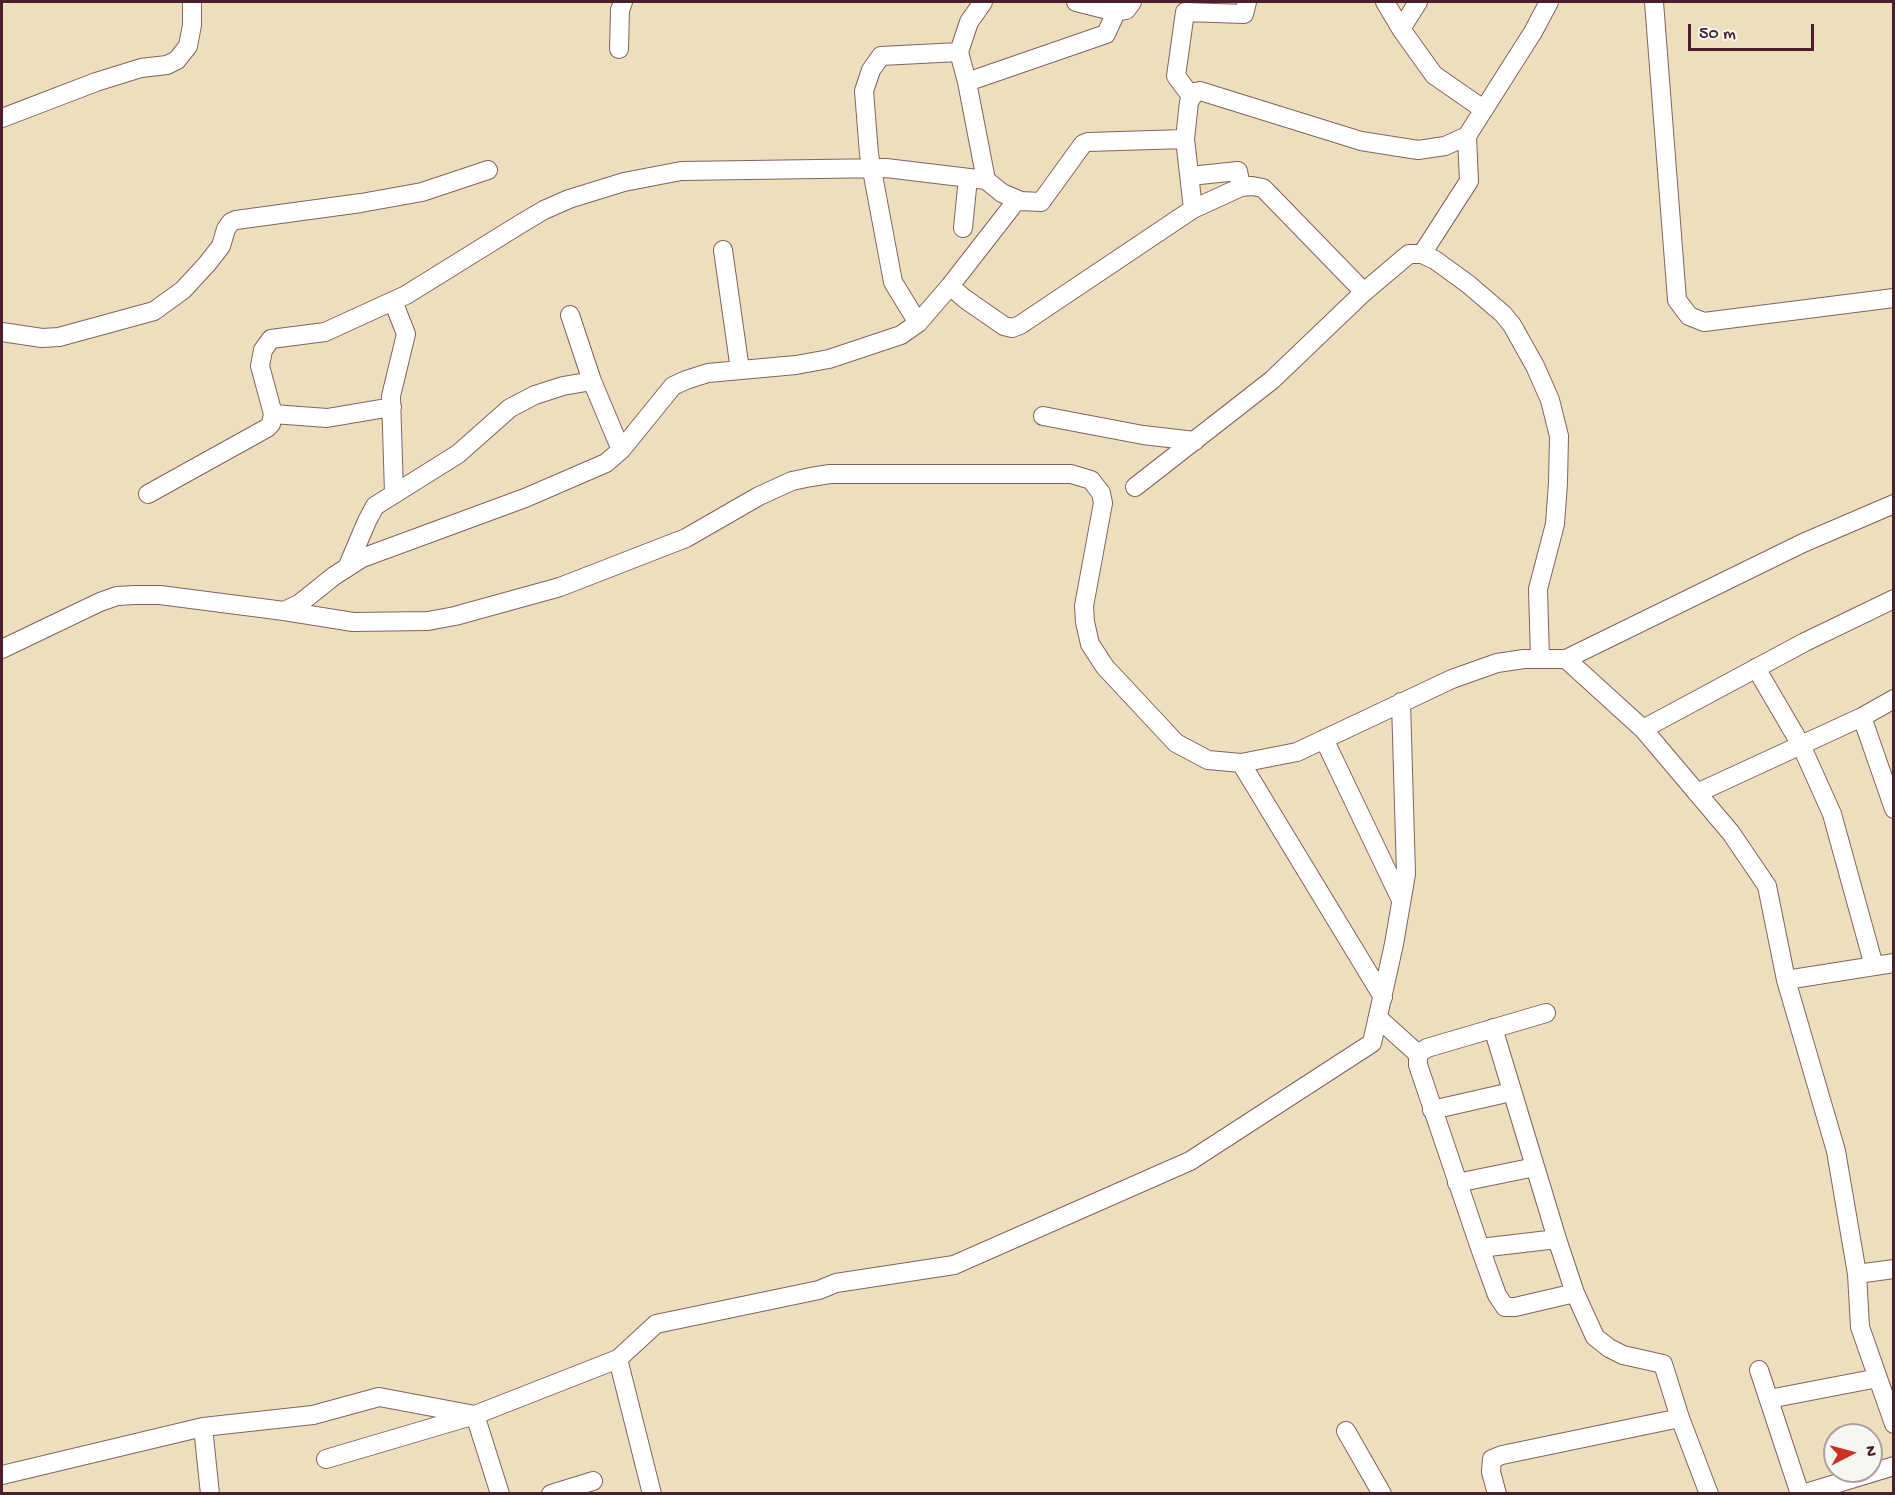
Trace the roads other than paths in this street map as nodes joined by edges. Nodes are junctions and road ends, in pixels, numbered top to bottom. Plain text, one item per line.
1 (192, 2) edge
2 (623, 2) edge
3 (983, 2) edge
4 (1076, 2) edge
5 (1132, 2) edge
6 (1247, 2) edge
7 (1385, 2) edge
8 (1418, 2) edge
9 (1548, 2) edge
10 (1654, 2) edge
11 (1116, 12) junction
12 (1401, 29) junction
13 (619, 49) dead end
14 (959, 52) junction
15 (967, 82) junction
16 (1191, 96) junction
17 (1483, 109) junction
18 (2, 118) edge
19 (1467, 136) junction
20 (1185, 139) junction
21 (872, 168) junction
22 (488, 170) dead end
23 (1190, 176) junction
24 (968, 178) junction
25 (986, 180) junction
26 (1241, 187) junction
27 (1017, 200) junction
28 (1193, 209) junction
29 (963, 228) dead end
30 (723, 250) dead end
31 (1422, 254) junction
32 (950, 286) junction
33 (1364, 292) junction
34 (1893, 298) edge
35 (393, 301) junction
36 (570, 315) dead end
37 (918, 323) junction
38 (2, 332) edge
39 (740, 370) junction
40 (592, 381) junction
41 (392, 407) junction
42 (273, 414) junction
43 (1043, 416) dead end
44 (1195, 441) junction
45 (621, 450) junction
46 (1135, 487) dead end
47 (394, 493) junction
48 (148, 494) dead end
49 (1893, 504) edge
50 (347, 568) junction
51 (1893, 599) edge
52 (284, 611) junction
53 (2, 650) edge
54 (1540, 659) junction
55 (1566, 659) junction
56 (1756, 668) junction
57 (1893, 699) edge
58 (1401, 702) junction
59 (1862, 717) junction
60 (1643, 729) junction
61 (1324, 739) junction
62 (1801, 745) junction
63 (1241, 763) junction
64 (1696, 793) junction
65 (1893, 809) edge
66 (1401, 900) junction
67 (1893, 963) edge
68 (1874, 966) junction
69 (1786, 980) junction
70 (1383, 997) junction
71 (1546, 1012) dead end
72 (1378, 1018) junction
73 (1493, 1028) junction
74 (1418, 1054) junction
75 (1511, 1092) junction
76 (1432, 1110) junction
77 (1535, 1167) junction
78 (1457, 1183) junction
79 (1557, 1239) junction
80 (1480, 1248) junction
81 (1893, 1269) edge
82 (1857, 1274) junction
83 (1575, 1293) junction
84 (618, 1359) junction
85 (1759, 1370) dead end
86 (1878, 1378) junction
87 (1769, 1399) junction
88 (475, 1415) junction
89 (1680, 1418) junction
90 (1893, 1420) edge
91 (202, 1427) junction
92 (1346, 1431) dead end
93 (326, 1459) dead end
94 (1893, 1467) edge
95 (2, 1475) edge
96 (592, 1481) dead end
97 (210, 1494) edge
98 (500, 1494) edge
99 (551, 1494) edge
100 (652, 1494) edge
101 (1382, 1494) edge
102 (1497, 1494) edge
103 (1709, 1494) edge
104 (1801, 1494) edge

1 - 18 street
2 - 13 street
3 - 14 street
4 - 11 street
5 - 11 street
6 - 16 street
7 - 12 street
8 - 12 street
9 - 17 street
10 - 34 street
11 - 15 street
12 - 17 street
14 - 15 street
14 - 21 street
15 - 25 street
16 - 19 street
16 - 20 street
17 - 19 street
19 - 31 street
20 - 23 street
20 - 27 street
21 - 24 street
21 - 35 street
21 - 37 street
22 - 38 street
23 - 26 street
23 - 28 street
24 - 25 street
24 - 29 street
25 - 27 street
26 - 28 street
26 - 33 street
27 - 32 street
28 - 32 street
30 - 39 street
31 - 33 street
31 - 54 street
32 - 37 street
33 - 44 street
35 - 41 street
35 - 42 street
36 - 40 street
37 - 39 street
39 - 45 street
40 - 45 street
40 - 47 street
41 - 42 street
41 - 47 street
42 - 48 street
43 - 44 street
44 - 46 street
45 - 50 street
47 - 50 street
49 - 55 street
50 - 52 street
51 - 56 street
52 - 53 street
52 - 63 street
54 - 55 street
54 - 58 street
55 - 60 street
56 - 60 street
56 - 62 street
57 - 59 street
58 - 61 street
58 - 66 street
59 - 62 street
59 - 65 street
60 - 64 street
61 - 63 street
61 - 66 street
62 - 64 street
62 - 68 street
63 - 70 street
64 - 69 street
66 - 70 street
67 - 68 street
68 - 69 street
69 - 82 street
70 - 72 street
71 - 73 street
72 - 74 street
72 - 84 street
73 - 74 street
73 - 75 street
74 - 76 street
75 - 76 street
75 - 77 street
76 - 78 street
77 - 78 street
77 - 79 street
78 - 80 street
79 - 80 street
79 - 83 street
80 - 83 street
81 - 82 street
82 - 86 street
83 - 89 street
84 - 88 street
84 - 100 street
85 - 87 street
86 - 87 street
86 - 90 street
87 - 104 street
88 - 91 street
88 - 93 street
88 - 98 street
89 - 102 street
89 - 103 street
91 - 95 street
91 - 97 street
92 - 101 street
94 - 104 street
96 - 99 street

